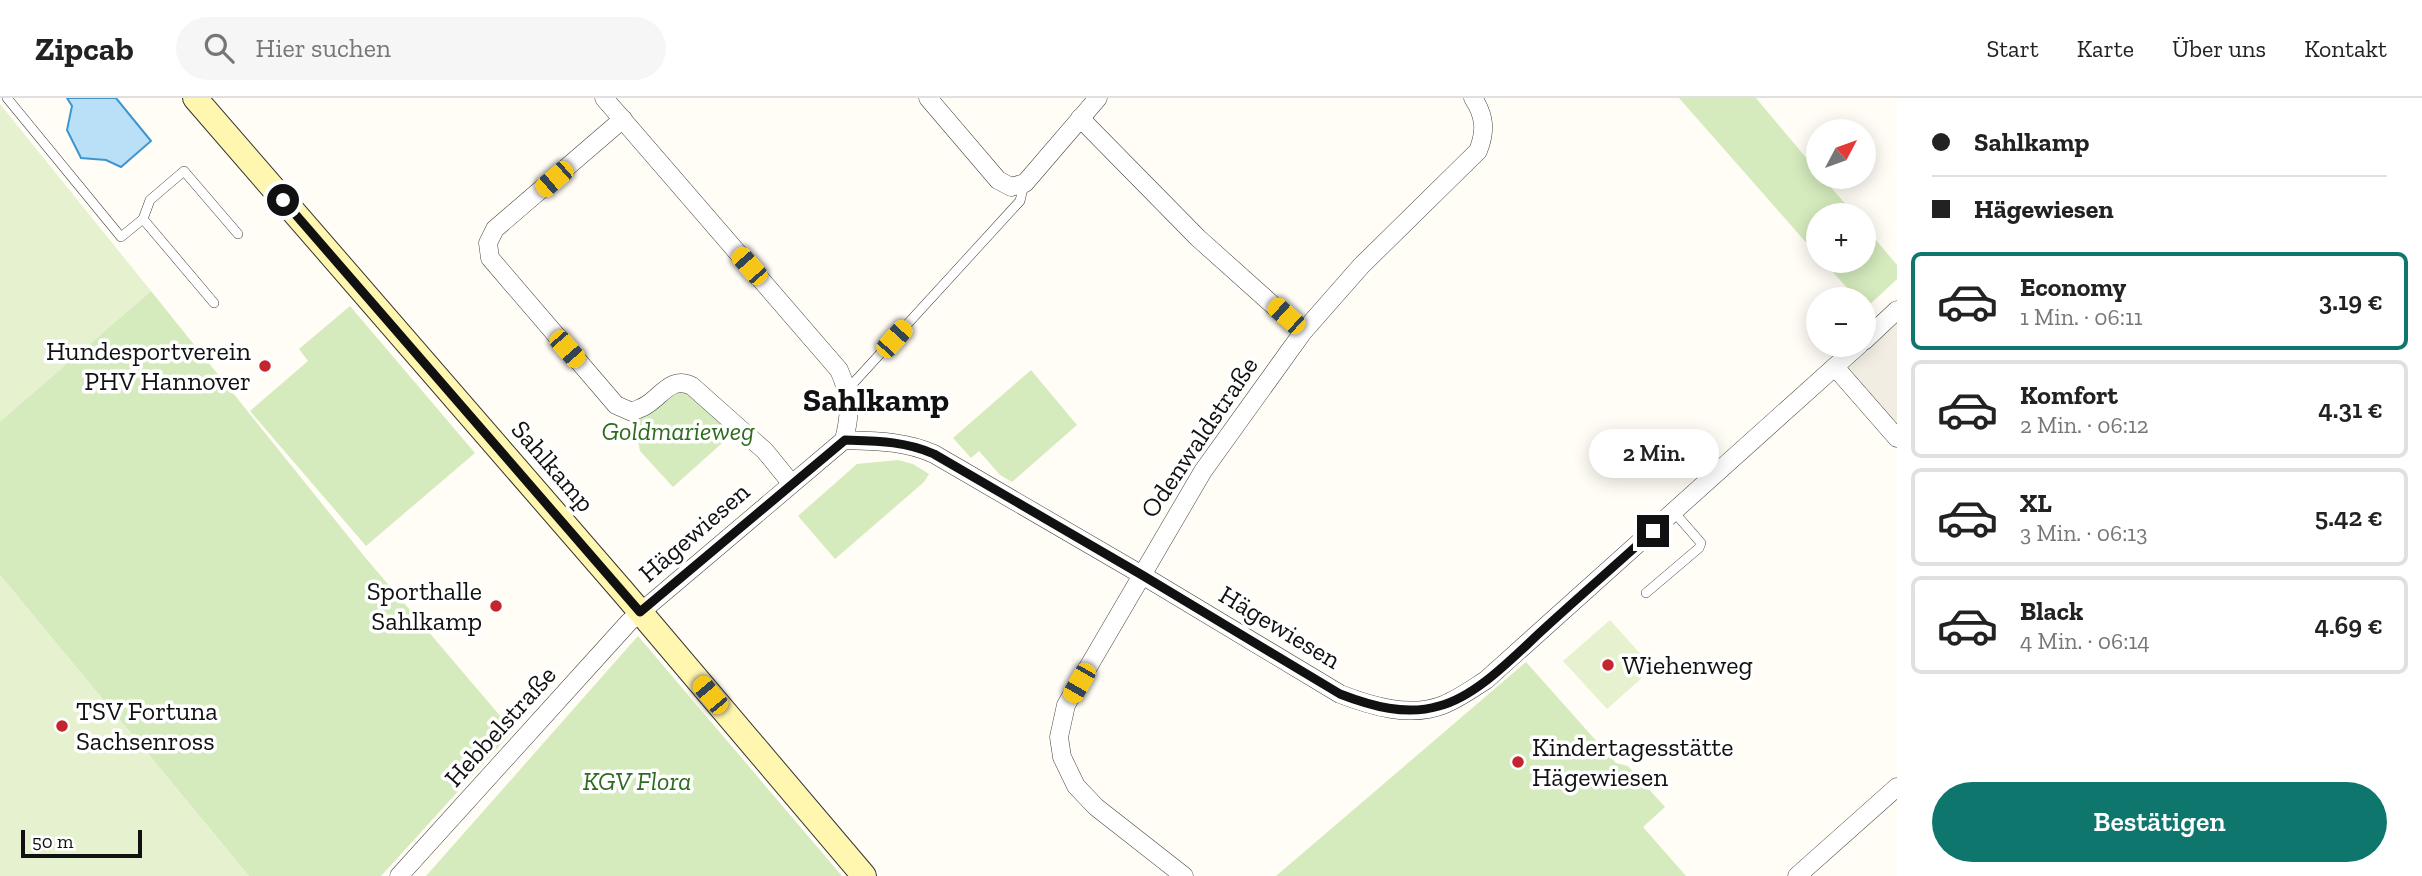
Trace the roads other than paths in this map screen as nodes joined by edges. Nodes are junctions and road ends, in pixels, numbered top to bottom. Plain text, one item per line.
1 (7, 98) edge
2 (195, 98) edge
3 (604, 98) edge
4 (928, 98) edge
5 (1098, 98) edge
6 (1473, 98) edge
7 (1080, 118) junction
8 (623, 119) junction
9 (1018, 185) junction
10 (143, 219) junction
11 (238, 234) dead end
12 (214, 303) dead end
13 (1897, 310) edge
14 (1876, 330) edge
15 (1303, 332) junction
16 (1846, 357) edge
17 (1835, 367) junction
18 (847, 390) junction
19 (1897, 438) edge
20 (845, 440) junction
21 (791, 483) junction
22 (1674, 512) junction
23 (1142, 575) junction
24 (1646, 593) dead end
25 (640, 612) junction
26 (1897, 787) edge
27 (400, 876) edge
28 (864, 876) edge
29 (1184, 876) edge
30 (1797, 876) edge

1 - 10 lane
2 - 25 street, Sahlkamp
3 - 8 street
4 - 9 street
5 - 7 street
6 - 15 street, Odenwaldstraße
7 - 9 street
7 - 15 street
8 - 18 street
8 - 21 street
9 - 18 lane
10 - 11 lane
10 - 12 lane
13 - 14 street
15 - 23 street, Odenwaldstraße
16 - 17 street, Hägewiesen
17 - 19 street
17 - 22 street, Hägewiesen
18 - 20 street
20 - 21 street, Hägewiesen
20 - 23 street, Hägewiesen
21 - 25 street, Hägewiesen
22 - 23 street, Hägewiesen
22 - 24 lane
23 - 29 street, Odenwaldstraße
25 - 27 street, Hebbelstraße
25 - 28 street, Sahlkamp
26 - 30 street

